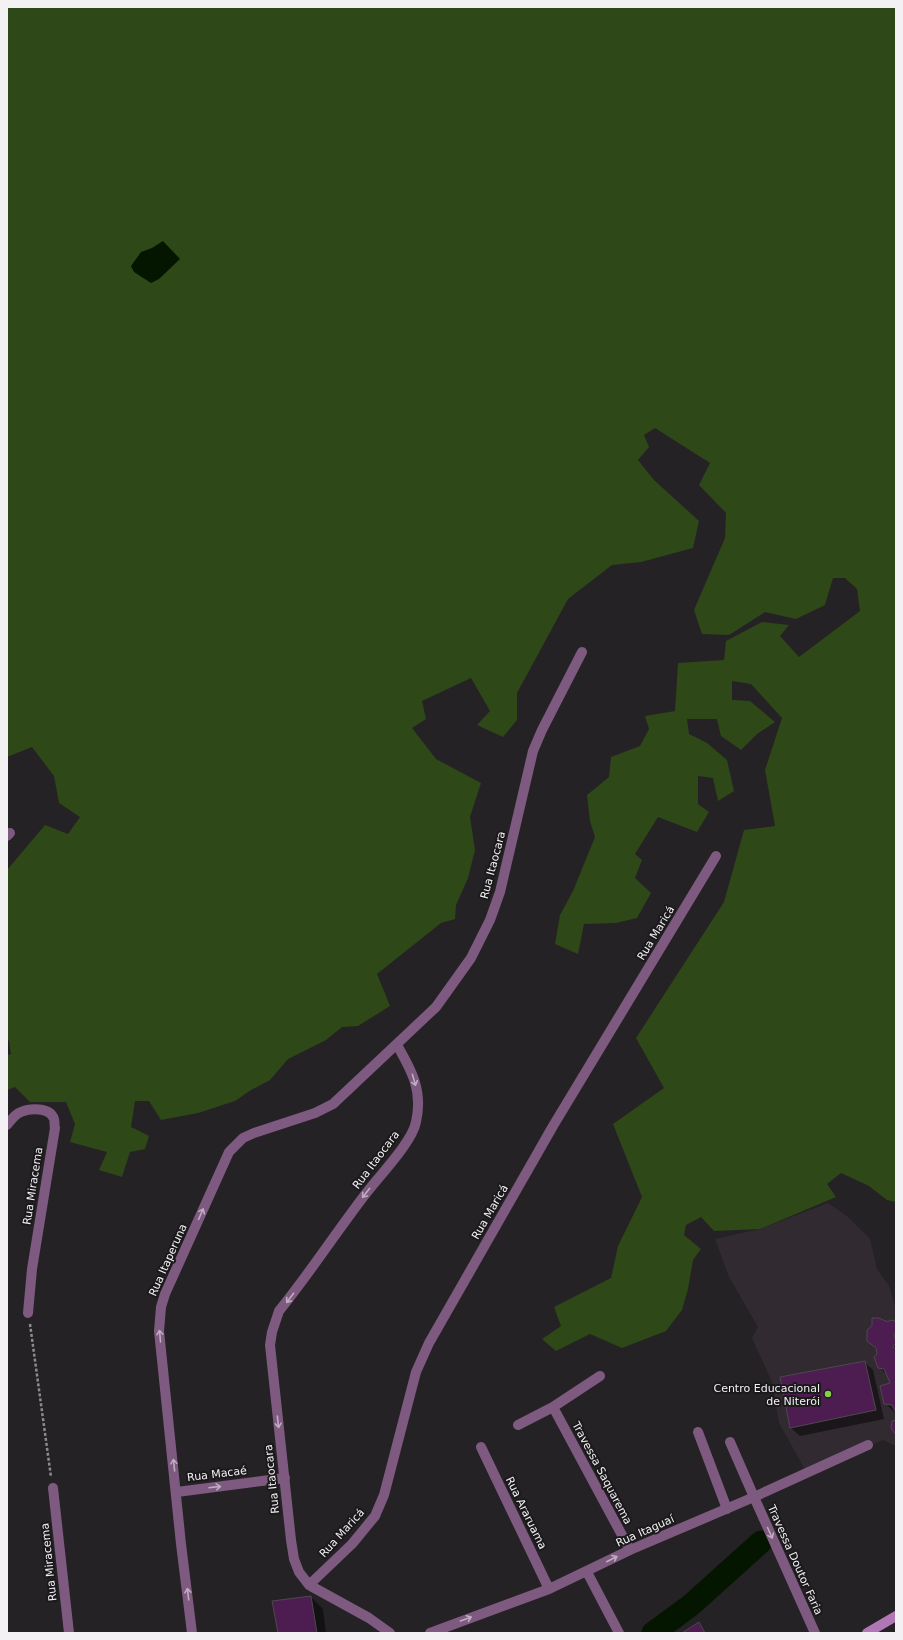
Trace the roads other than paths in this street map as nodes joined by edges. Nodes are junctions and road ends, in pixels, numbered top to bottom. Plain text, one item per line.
1 (582, 652) dead end
2 (716, 856) dead end
3 (397, 1045) junction
4 (7, 1125) edge
5 (28, 1313) road end
6 (600, 1376) dead end
7 (553, 1407) junction
8 (518, 1425) dead end
9 (698, 1432) dead end
10 (730, 1442) dead end
11 (868, 1445) dead end
12 (481, 1447) dead end
13 (284, 1478) junction
14 (53, 1488) road end
15 (176, 1492) junction
16 (754, 1498) junction
17 (727, 1509) junction
18 (630, 1550) junction
19 (587, 1572) junction
20 (309, 1585) junction
21 (549, 1589) junction
22 (896, 1616) edge
23 (69, 1633) edge
24 (192, 1633) edge
25 (390, 1633) edge
26 (430, 1633) edge
27 (619, 1633) edge
28 (815, 1633) edge
29 (867, 1633) edge

1 - 3 street, Rua Itaocara
2 - 20 street, Rua Maricá
3 -> 13 street, Rua Itaocara
15 -> 3 street, Rua Itaperuna
4 - 5 street, Rua Miracema
6 - 7 street
7 - 8 street
7 - 18 street, Travessa Saquarema
9 - 17 street
10 - 16 street, Travessa Doutor Faria
11 - 16 street, Rua Itaguaí
12 - 21 street, Rua Araruama
15 -> 13 street, Rua Macaé
13 - 20 street, Rua Itaocara
14 - 23 street, Rua Miracema
24 -> 15 street, Rua Itaperuna
16 - 17 street, Rua Itaguaí
16 -> 28 street, Travessa Doutor Faria
17 - 18 street, Rua Itaguaí
19 -> 18 street, Rua Itaguaí
19 - 21 street, Rua Itaguaí
19 - 27 street
20 - 25 street, Rua Itaocara
26 -> 21 street, Rua Itaguaí
22 - 29 main road

